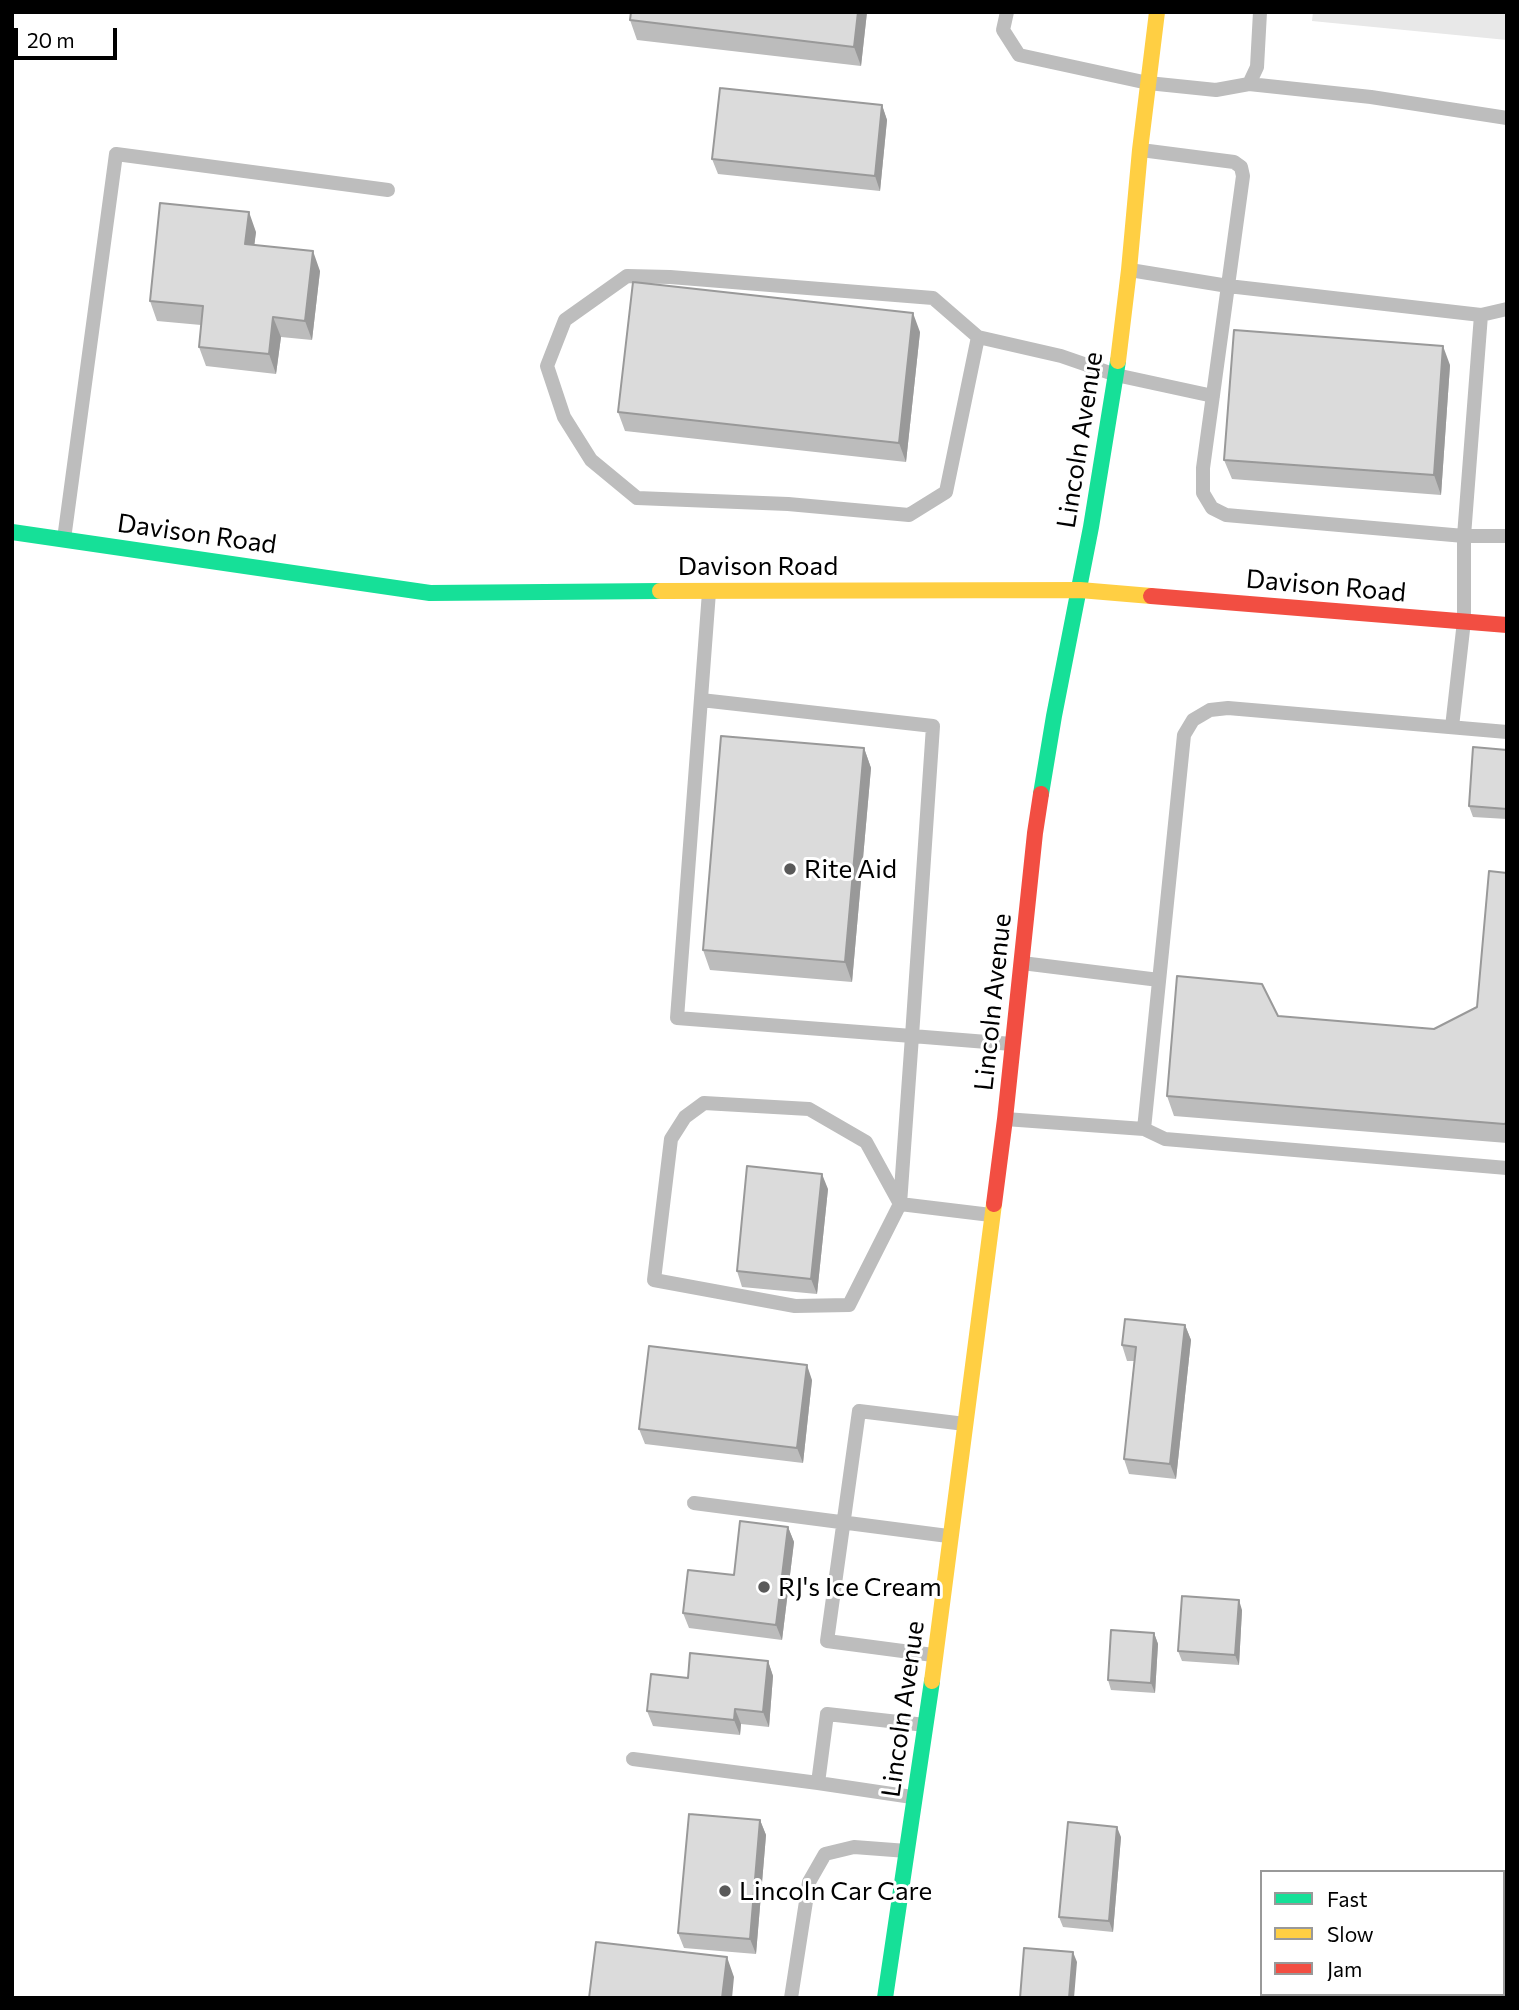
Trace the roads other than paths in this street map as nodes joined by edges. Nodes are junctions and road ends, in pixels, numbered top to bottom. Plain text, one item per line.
1 (1007, 12) edge
2 (1157, 12) edge
3 (1260, 12) edge
4 (1148, 83) junction
5 (1250, 84) junction
6 (1507, 118) edge
7 (1140, 150) junction
8 (388, 190) dead end
9 (1129, 270) junction
10 (1228, 286) junction
11 (1507, 309) edge
12 (1481, 315) junction
13 (978, 337) junction
14 (1116, 375) junction
15 (1213, 396) junction
16 (12, 532) edge
17 (1464, 536) junction
18 (1507, 536) edge
19 (64, 539) junction
20 (709, 590) junction
21 (1080, 590) junction
22 (1464, 621) junction
23 (1507, 625) edge
24 (701, 700) junction
25 (1452, 727) junction
26 (1507, 732) edge
27 (1022, 963) junction
28 (1159, 980) junction
29 (912, 1037) junction
30 (1013, 1044) junction
31 (1005, 1119) junction
32 (1144, 1129) junction
33 (1507, 1168) edge
34 (900, 1204) junction
35 (991, 1215) junction
36 (966, 1424) junction
37 (694, 1503) dead end
38 (844, 1522) junction
39 (950, 1536) junction
40 (935, 1656) junction
41 (926, 1725) junction
42 (634, 1759) dead end
43 (818, 1783) junction
44 (916, 1797) junction
45 (908, 1852) junction
46 (790, 1998) edge
47 (885, 1998) edge

1 - 4 lane
2 - 4 street, Lincoln Avenue
3 - 5 lane
4 - 5 lane
4 - 7 street, Lincoln Avenue
5 - 6 lane
7 - 9 street, Lincoln Avenue
7 - 10 lane
8 - 19 lane
9 - 10 lane
9 - 14 street, Lincoln Avenue
10 - 12 lane
10 - 15 lane
11 - 12 lane
12 - 17 lane
13 - 13 lane
13 - 14 lane
14 - 15 lane
14 - 21 street, Lincoln Avenue
15 - 17 lane
16 - 19 street, Davison Road
17 - 18 lane
17 - 22 lane
19 - 20 street, Davison Road
20 - 21 street, Davison Road
20 - 24 lane
21 - 22 street, Davison Road
21 - 27 street, Lincoln Avenue
22 - 23 street, Davison Road
22 - 25 lane
24 - 29 lane
24 - 29 lane
25 - 26 lane
25 - 28 lane
27 - 28 lane
27 - 30 street, Lincoln Avenue
28 - 32 lane
29 - 30 lane
29 - 34 lane
30 - 31 street, Lincoln Avenue
31 - 32 lane
31 - 35 street, Lincoln Avenue
32 - 33 lane
34 - 34 lane
34 - 35 lane
35 - 36 street, Lincoln Avenue
36 - 38 lane
36 - 39 street, Lincoln Avenue
37 - 38 lane
38 - 39 lane
38 - 40 lane
39 - 40 street, Lincoln Avenue
40 - 41 street, Lincoln Avenue
41 - 43 lane
41 - 44 street, Lincoln Avenue
42 - 43 lane
43 - 44 lane
44 - 45 street, Lincoln Avenue
45 - 46 lane
45 - 47 street, Lincoln Avenue

